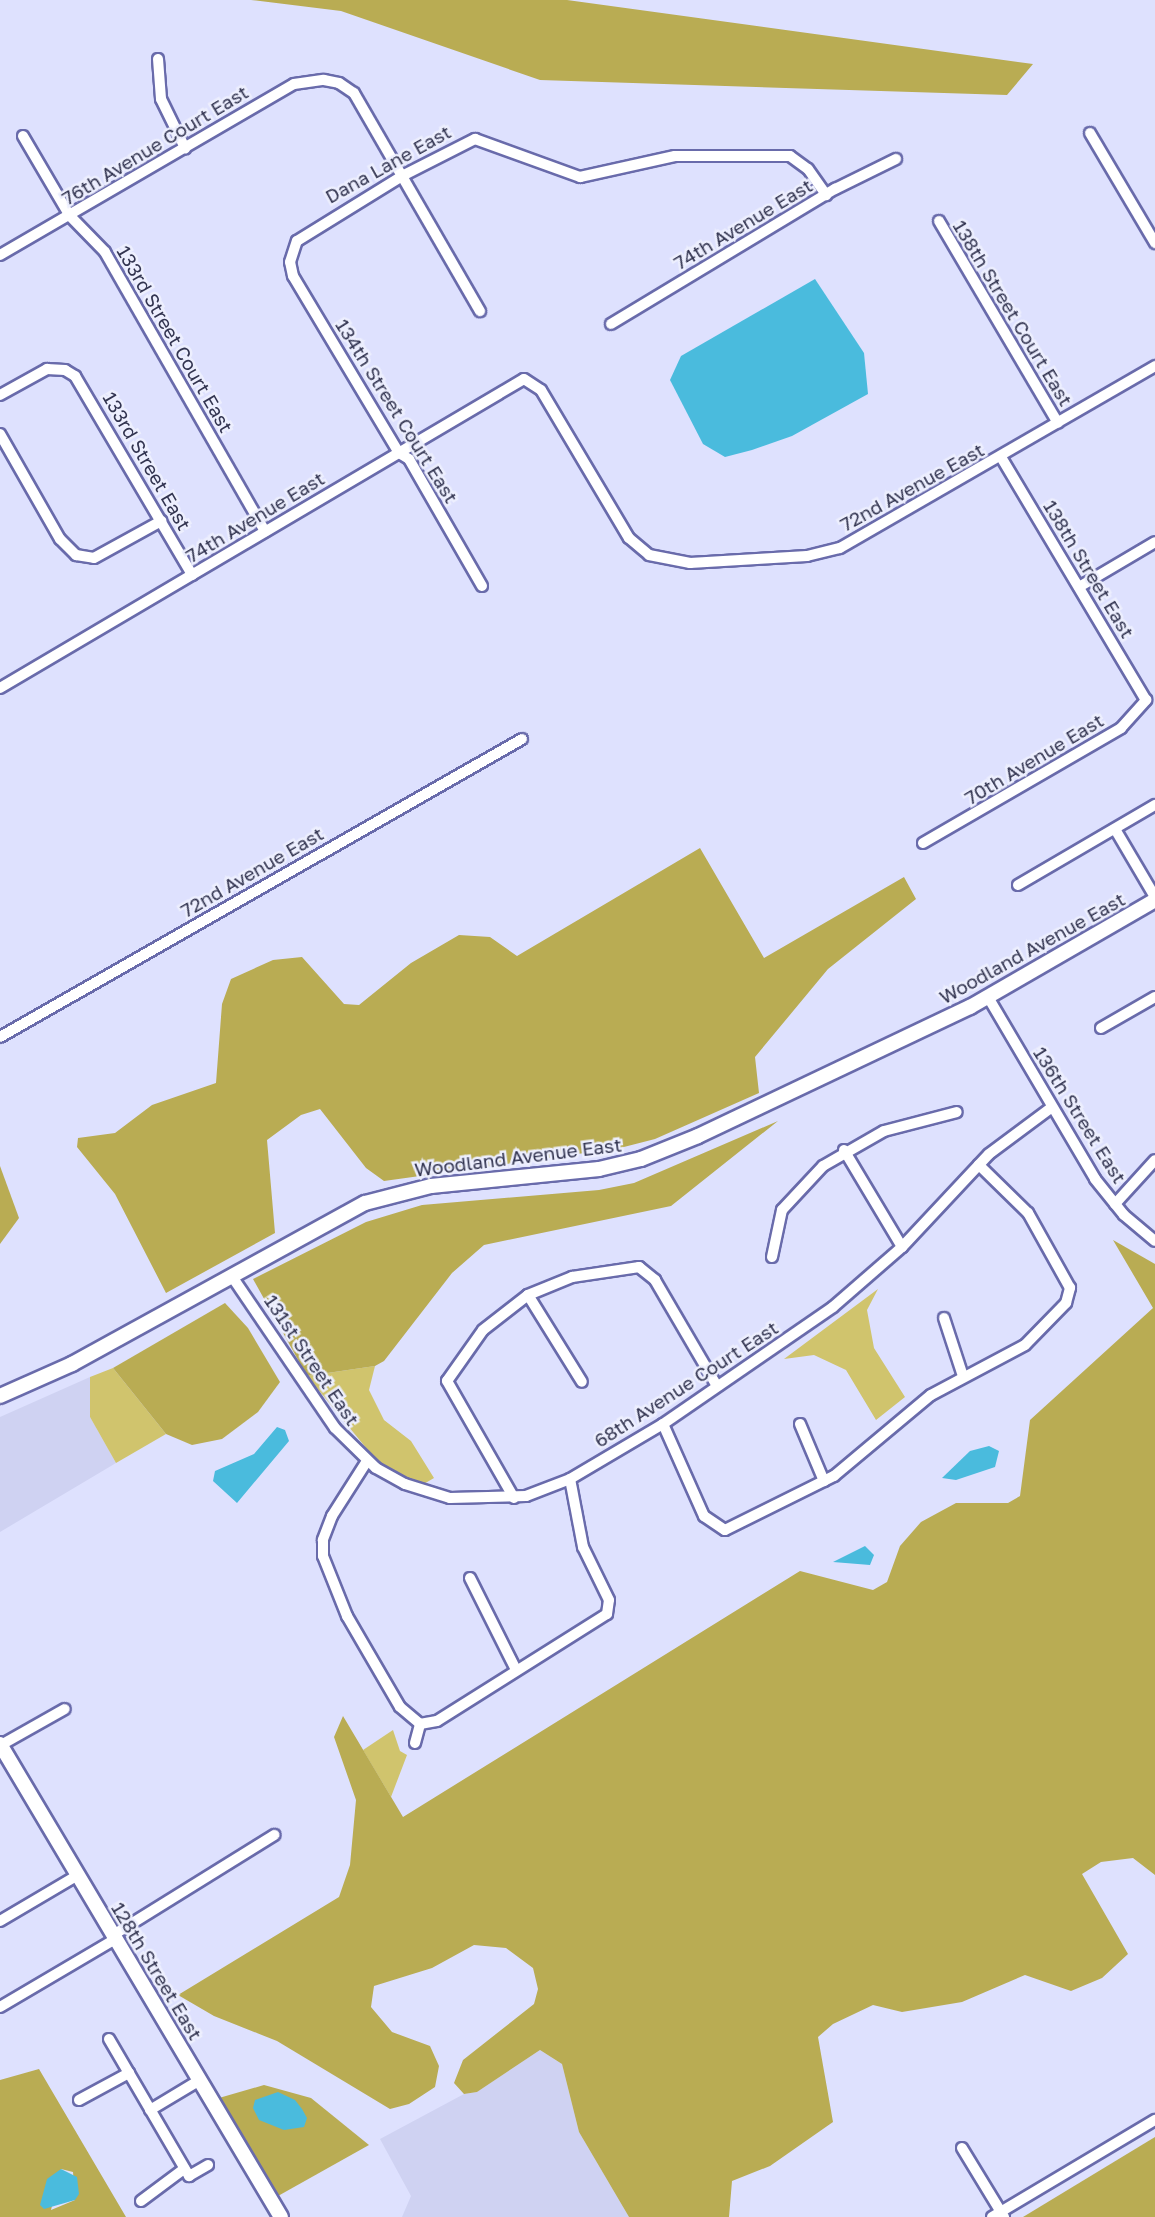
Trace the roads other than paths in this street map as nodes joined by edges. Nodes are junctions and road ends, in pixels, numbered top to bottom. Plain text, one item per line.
1 (158, 59) dead end
2 (1090, 133) dead end
3 (23, 136) dead end
4 (185, 148) junction
5 (896, 159) dead end
6 (404, 175) junction
7 (826, 195) junction
8 (70, 216) junction
9 (939, 221) dead end
10 (1155, 243) edge
11 (291, 253) joint
12 (0, 255) edge
13 (480, 311) dead end
14 (611, 324) dead end
15 (1155, 366) edge
16 (0, 395) edge
17 (1058, 423) junction
18 (0, 434) edge
19 (399, 453) junction
20 (1001, 457) junction
21 (162, 521) junction
22 (265, 531) junction
23 (1155, 542) edge
24 (663, 560) joint
25 (192, 575) junction
26 (482, 586) dead end
27 (1079, 587) junction
28 (0, 688) edge
29 (1151, 700) edge
30 (522, 739) dead end
31 (1155, 805) edge
32 (1115, 829) junction
33 (923, 844) dead end
34 (1018, 885) dead end
35 (1155, 899) edge
36 (1155, 997) edge
37 (988, 998) junction
38 (1101, 1028) dead end
39 (0, 1037) edge
40 (1051, 1108) junction
41 (957, 1112) dead end
42 (844, 1150) junction
43 (1155, 1160) edge
44 (979, 1165) junction
45 (1115, 1204) junction
46 (1155, 1241) edge
47 (902, 1247) junction
48 (772, 1257) dead end
49 (231, 1275) junction
50 (528, 1295) junction
51 (944, 1318) dead end
52 (963, 1376) junction
53 (582, 1382) dead end
54 (717, 1385) junction
55 (0, 1396) edge
56 (663, 1424) junction
57 (800, 1424) dead end
58 (367, 1461) junction
59 (570, 1479) junction
60 (824, 1481) junction
61 (514, 1498) junction
62 (470, 1578) dead end
63 (516, 1670) junction
64 (65, 1709) dead end
65 (420, 1724) junction
66 (415, 1743) dead end
67 (0, 1745) edge
68 (274, 1835) dead end
69 (78, 1875) junction
70 (0, 1921) edge
71 (113, 1935) junction
72 (0, 2007) edge
73 (109, 2039) dead end
74 (129, 2073) junction
75 (200, 2080) junction
76 (79, 2100) dead end
77 (150, 2110) junction
78 (1155, 2120) edge
79 (962, 2148) dead end
80 (208, 2165) dead end
81 (184, 2169) junction
82 (141, 2202) dead end
83 (999, 2215) edge
84 (281, 2217) edge

1 - 4 street
2 - 10 street
3 - 8 street, 133rd Street Court East
4 - 6 street, 76th Avenue Court East
4 - 8 street, 76th Avenue Court East
5 - 7 street, 74th Avenue East
6 - 7 street, Dana Lane East
6 - 11 street, Dana Lane East
6 - 13 street
7 - 14 street, 74th Avenue East
8 - 12 street, 76th Avenue Court East
8 - 22 street, 133rd Street Court East
9 - 17 street, 138th Street Court East
11 - 19 street, 134th Street Court East
15 - 17 street, 72nd Avenue East
16 - 21 street, 133rd Street East
17 - 20 street, 72nd Avenue East
18 - 21 street
19 - 22 street, 74th Avenue East
19 - 24 street, 74th Avenue East
19 - 26 street, 134th Street Court East
20 - 24 street, 72nd Avenue East
20 - 27 street, 138th Street East
21 - 25 street, 133rd Street East
22 - 25 street, 74th Avenue East
23 - 27 street
25 - 28 street, 74th Avenue East
27 - 29 street, 138th Street East
29 - 33 street, 70th Avenue East
30 - 39 street, 72nd Avenue East
31 - 32 street
32 - 34 street
32 - 35 street
35 - 37 street, Woodland Avenue East
36 - 38 street
37 - 40 street, 136th Street East
37 - 49 street, Woodland Avenue East
40 - 44 street, 68th Avenue Court East
40 - 45 street, 136th Street East
41 - 42 street
42 - 47 street
42 - 48 street
43 - 45 street
44 - 47 street, 68th Avenue Court East
44 - 52 street
45 - 46 street, 136th Street East
47 - 54 street, 68th Avenue Court East
49 - 55 street, Woodland Avenue East
49 - 58 street, 131st Street East
50 - 53 street
50 - 54 street
50 - 61 street
51 - 52 street
52 - 60 street
54 - 56 street, 68th Avenue Court East
56 - 59 street, 68th Avenue Court East
56 - 60 street
57 - 60 street
58 - 61 street, 68th Avenue Court East
58 - 65 street
59 - 61 street, 68th Avenue Court East
59 - 63 street
62 - 63 street
63 - 65 street
64 - 67 street
65 - 66 street
67 - 69 street, 128th Street East
68 - 71 street
69 - 70 street
69 - 71 street, 128th Street East
71 - 72 street
71 - 75 street, 128th Street East
73 - 74 street
74 - 76 street
74 - 77 street
75 - 77 street
75 - 84 street, 128th Street East
77 - 81 street
78 - 83 street
79 - 83 street
80 - 81 street
81 - 82 street

